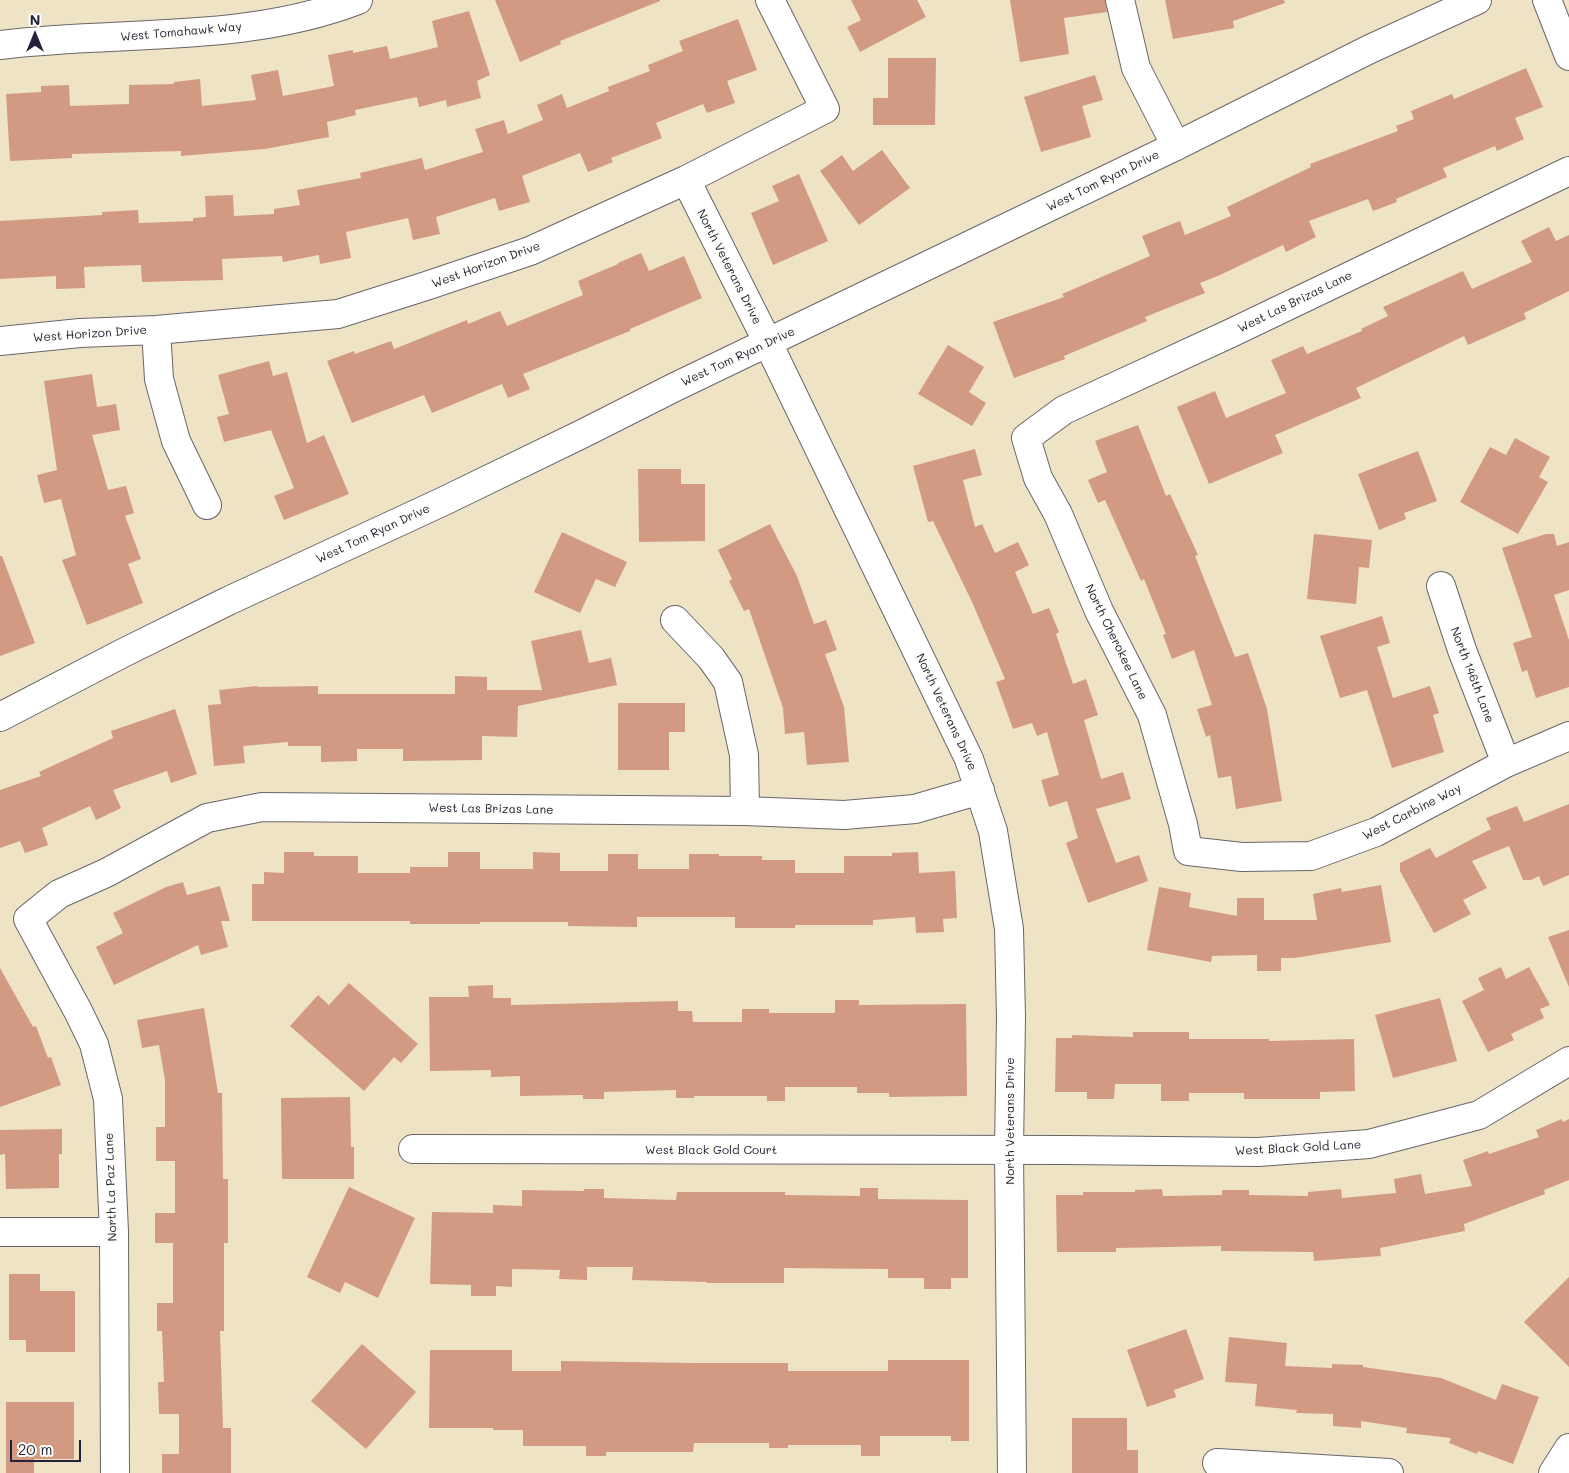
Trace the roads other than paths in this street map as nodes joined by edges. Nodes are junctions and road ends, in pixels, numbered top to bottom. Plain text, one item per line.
1 (358, 0) edge
2 (770, 0) edge
3 (1120, 0) edge
4 (1477, 0) edge
5 (1547, 0) edge
6 (0, 45) edge
7 (1569, 56) edge
8 (1176, 146) junction
9 (1569, 171) edge
10 (686, 180) junction
11 (156, 330) junction
12 (0, 341) edge
13 (768, 343) junction
14 (1026, 438) joint
15 (206, 505) dead end
16 (1441, 586) dead end
17 (675, 620) dead end
18 (0, 717) edge
19 (1569, 736) edge
20 (1506, 763) junction
21 (980, 790) junction
22 (745, 811) junction
23 (1188, 851) joint
24 (28, 919) joint
25 (1569, 1061) edge
26 (413, 1149) dead end
27 (1009, 1150) junction
28 (0, 1232) edge
29 (114, 1232) junction
30 (1569, 1448) edge
31 (1218, 1463) dead end
32 (114, 1473) edge
33 (1012, 1473) edge
34 (1389, 1473) edge
35 (1553, 1473) edge

1 - 6 street, West Tomahawk Way
2 - 10 street, West Horizon Drive
3 - 8 street
4 - 8 street, West Tom Ryan Drive
5 - 7 street
8 - 13 street, West Tom Ryan Drive
9 - 14 street, West Las Brizas Lane
10 - 11 street, West Horizon Drive
10 - 13 street, North Veterans Drive
11 - 12 street, West Horizon Drive
11 - 15 street
13 - 18 street, West Tom Ryan Drive
13 - 21 street, North Veterans Drive
14 - 23 street, North Cherokee Lane
16 - 20 street, North 146th Lane
17 - 22 street
19 - 20 street, West Carbine Way
20 - 23 street, West Carbine Way
21 - 22 street, West Las Brizas Lane
21 - 27 street, North Veterans Drive
22 - 24 street, West Las Brizas Lane
24 - 29 street, North La Paz Lane
25 - 27 street, West Black Gold Lane
26 - 27 street, West Black Gold Court
27 - 33 street, North Veterans Drive
28 - 29 street
29 - 32 street, North La Paz Lane
30 - 35 street
31 - 34 street

